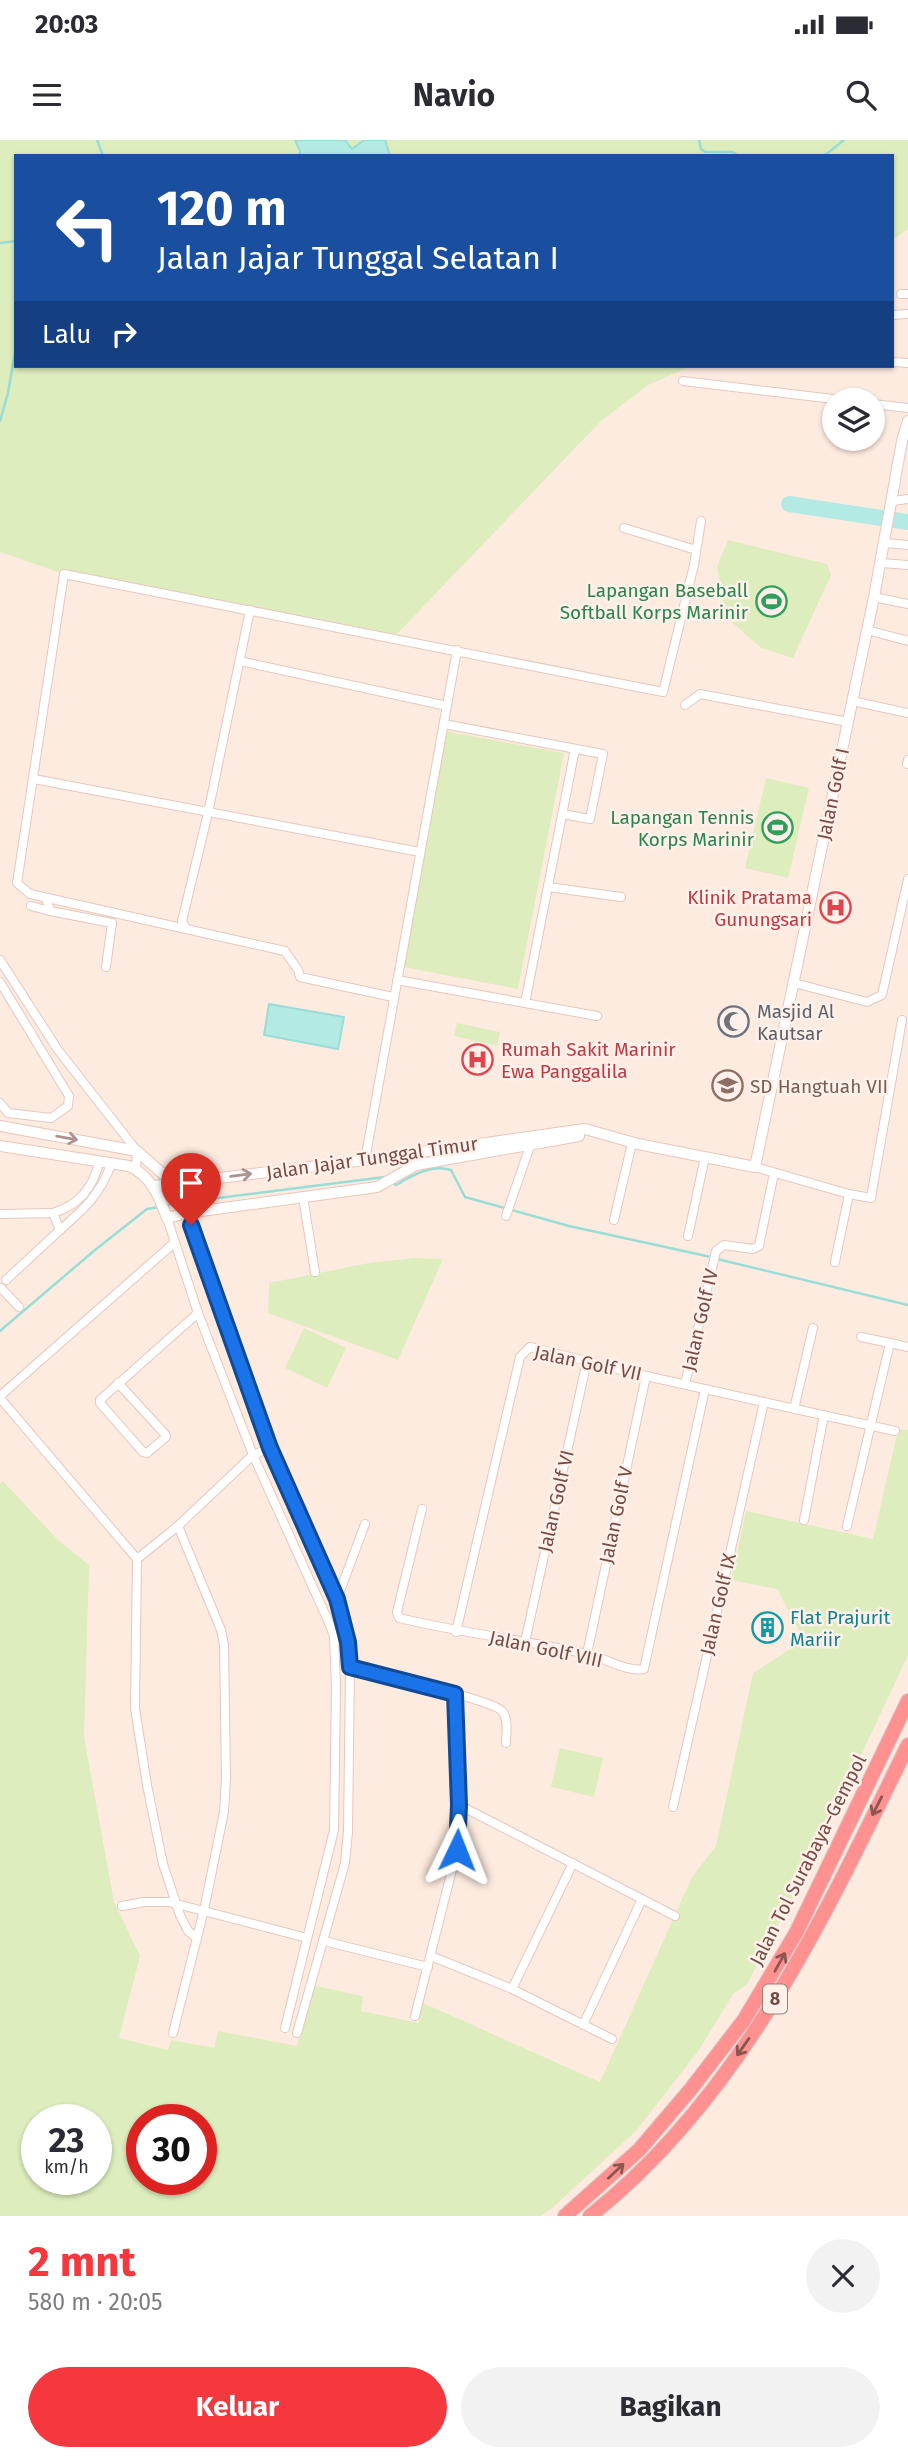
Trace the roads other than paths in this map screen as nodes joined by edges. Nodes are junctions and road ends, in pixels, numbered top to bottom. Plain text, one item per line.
1 (683, 381) dead end
2 (822, 398) edge
3 (885, 405) edge
4 (908, 408) edge
5 (908, 421) edge
6 (908, 499) edge
7 (893, 500) junction
8 (701, 521) dead end
9 (624, 528) dead end
10 (885, 543) junction
11 (908, 545) edge
12 (696, 550) junction
13 (881, 563) junction
14 (908, 565) edge
15 (874, 597) junction
16 (908, 604) edge
17 (250, 610) junction
18 (867, 631) junction
19 (908, 640) edge
20 (457, 650) junction
21 (240, 661) junction
22 (852, 701) junction
23 (685, 705) dead end
24 (447, 706) junction
25 (908, 713) edge
26 (848, 722) junction
27 (444, 723) junction
28 (575, 749) junction
29 (34, 779) junction
30 (208, 813) junction
31 (562, 814) junction
32 (420, 852) junction
33 (908, 880) edge
34 (548, 887) junction
35 (621, 897) dead end
36 (46, 898) junction
37 (31, 906) dead end
38 (50, 911) junction
39 (186, 929) junction
40 (0, 960) edge
41 (106, 967) dead end
42 (397, 979) junction
43 (0, 982) edge
44 (794, 982) junction
45 (393, 997) junction
46 (525, 1003) junction
47 (597, 1016) dead end
48 (902, 1020) dead end
49 (0, 1103) edge
50 (0, 1126) edge
51 (531, 1141) junction
52 (632, 1143) junction
53 (0, 1146) edge
54 (137, 1151) junction
55 (705, 1157) junction
56 (365, 1160) junction
57 (105, 1163) junction
58 (754, 1167) junction
59 (136, 1170) junction
60 (774, 1174) junction
61 (174, 1184) junction
62 (154, 1188) junction
63 (849, 1194) junction
64 (303, 1197) junction
65 (186, 1211) junction
66 (53, 1213) junction
67 (0, 1214) edge
68 (166, 1215) junction
69 (506, 1216) dead end
70 (614, 1220) dead end
71 (60, 1230) junction
72 (688, 1236) dead end
73 (174, 1243) junction
74 (835, 1262) dead end
75 (315, 1272) dead end
76 (2, 1283) edge
77 (19, 1307) dead end
78 (198, 1313) junction
79 (813, 1328) dead end
80 (861, 1337) dead end
81 (890, 1343) junction
82 (908, 1347) edge
83 (587, 1361) junction
84 (646, 1376) junction
85 (118, 1383) junction
86 (685, 1384) junction
87 (705, 1389) junction
88 (0, 1397) edge
89 (764, 1402) junction
90 (794, 1409) junction
91 (824, 1415) junction
92 (872, 1424) junction
93 (895, 1431) dead end
94 (270, 1448) junction
95 (253, 1455) junction
96 (422, 1509) dead end
97 (804, 1520) dead end
98 (365, 1524) dead end
99 (178, 1525) junction
100 (847, 1526) dead end
101 (136, 1559) junction
102 (337, 1599) junction
103 (456, 1632) junction
104 (524, 1642) junction
105 (587, 1654) junction
106 (350, 1667) junction
107 (455, 1694) junction
108 (908, 1701) edge
109 (506, 1743) dead end
110 (908, 1745) edge
111 (459, 1805) junction
112 (673, 1807) dead end
113 (334, 1830) junction
114 (348, 1832) junction
115 (573, 1863) junction
116 (642, 1899) junction
117 (176, 1903) junction
118 (122, 1906) dead end
119 (204, 1910) junction
120 (675, 1916) dead end
121 (197, 1937) junction
122 (307, 1938) junction
123 (324, 1941) junction
124 (431, 1956) junction
125 (428, 1967) junction
126 (512, 1989) junction
127 (415, 2016) dead end
128 (583, 2025) junction
129 (285, 2028) dead end
130 (173, 2033) dead end
131 (297, 2033) dead end
132 (611, 2039) dead end
133 (565, 2216) edge
134 (590, 2216) edge

1 - 2 street
3 - 4 street
5 - 7 main road, Jalan Golf I
6 - 7 street
7 - 10 main road, Jalan Golf I
8 - 12 street
9 - 12 street
10 - 11 street
10 - 13 main road, Jalan Golf I
12 - 20 street
13 - 14 street
13 - 15 main road, Jalan Golf I
15 - 16 street
15 - 18 main road, Jalan Golf I
17 - 20 street
17 - 21 street
17 - 29 street
18 - 19 street
18 - 22 main road, Jalan Golf I
20 - 24 street
21 - 24 street
21 - 30 street
22 - 25 street
22 - 26 main road, Jalan Golf I
23 - 26 street
24 - 27 street
26 - 44 main road, Jalan Golf I
27 - 28 street
27 - 32 street
28 - 31 street
28 - 31 street
29 - 30 street
29 - 36 street
30 - 32 street
30 - 39 street
31 - 34 street
32 - 42 street
33 - 44 street
34 - 35 street
34 - 46 street
36 - 38 street
36 - 39 street
37 - 38 street
38 - 41 street
39 - 45 street
40 - 54 street
42 - 45 street
42 - 46 street
43 - 49 street
44 - 58 main road, Jalan Golf I
45 - 56 street
46 - 47 street
48 - 63 street
50 -> 54 main road
51 - 52 main road, Jalan Jajar Tunggal Timur
51 - 56 main road, Jalan Jajar Tunggal Timur
51 - 64 main road, Jalan Jajar Tunggal Timur
51 - 69 street
52 - 55 main road, Jalan Jajar Tunggal Timur
52 - 70 street
53 - 57 main road
54 - 59 street
54 - 61 main road
55 - 58 main road, Jalan Jajar Tunggal Timur
55 - 72 street
61 -> 56 main road, Jalan Jajar Tunggal Timur
57 - 59 main road
57 - 66 street
57 - 71 street
58 - 60 street
59 - 62 main road
60 - 63 street
60 - 86 street, Jalan Golf IV
61 - 62 main road, Jalan Jajar Tunggal Timur
61 - 65 main road
62 - 68 main road
63 - 74 street
64 - 65 main road, Jalan Jajar Tunggal Timur
64 - 75 street
65 - 68 main road, Jalan Jajar Tunggal Timur
65 - 94 street
66 - 67 street
66 - 71 street
68 - 73 street
71 - 76 street
73 - 78 street
73 - 88 street
76 - 77 street
78 - 85 street
78 - 95 street
79 - 90 street
80 - 81 street
81 - 82 street
81 - 92 street
83 - 84 street, Jalan Golf VII
83 - 103 street, Jalan Golf VII
83 - 104 street, Jalan Golf VI
84 - 86 street, Jalan Golf VII
84 - 105 street, Jalan Golf V
85 - 85 street
86 - 87 street, Jalan Golf VII
87 - 89 street, Jalan Golf VII
87 - 105 street, Jalan Golf VIII
88 - 101 street
89 - 90 street, Jalan Golf VII
89 - 112 street, Jalan Golf IX
90 - 91 street, Jalan Golf VII
91 - 92 street, Jalan Golf VII
91 - 97 street
92 - 93 street, Jalan Golf VII
92 - 100 street
94 - 95 street
94 - 102 street
95 - 99 street
95 - 113 street
96 - 103 street, Jalan Golf VIII
98 - 102 street
99 - 101 street
99 - 119 street
101 - 117 street
102 - 106 street
103 - 104 street, Jalan Golf VIII
104 - 105 street, Jalan Golf VIII
106 - 107 street
106 - 114 street
107 - 109 street
107 - 111 street
133 -> 108 highway, Jalan Tol Surabaya–Gempol / 8
110 -> 134 highway, Jalan Tol Surabaya–Gempol / 8
111 - 115 street
111 - 124 street
113 - 114 street
113 - 122 street
114 - 123 street
115 - 116 street
115 - 126 street
116 - 120 street
116 - 128 street
117 - 118 street
117 - 119 street
117 - 121 street
119 - 121 street
119 - 122 street
121 - 130 street
122 - 129 street
123 - 125 street
123 - 131 street
124 - 125 street
124 - 126 street
125 - 127 street
126 - 128 street
128 - 132 street

